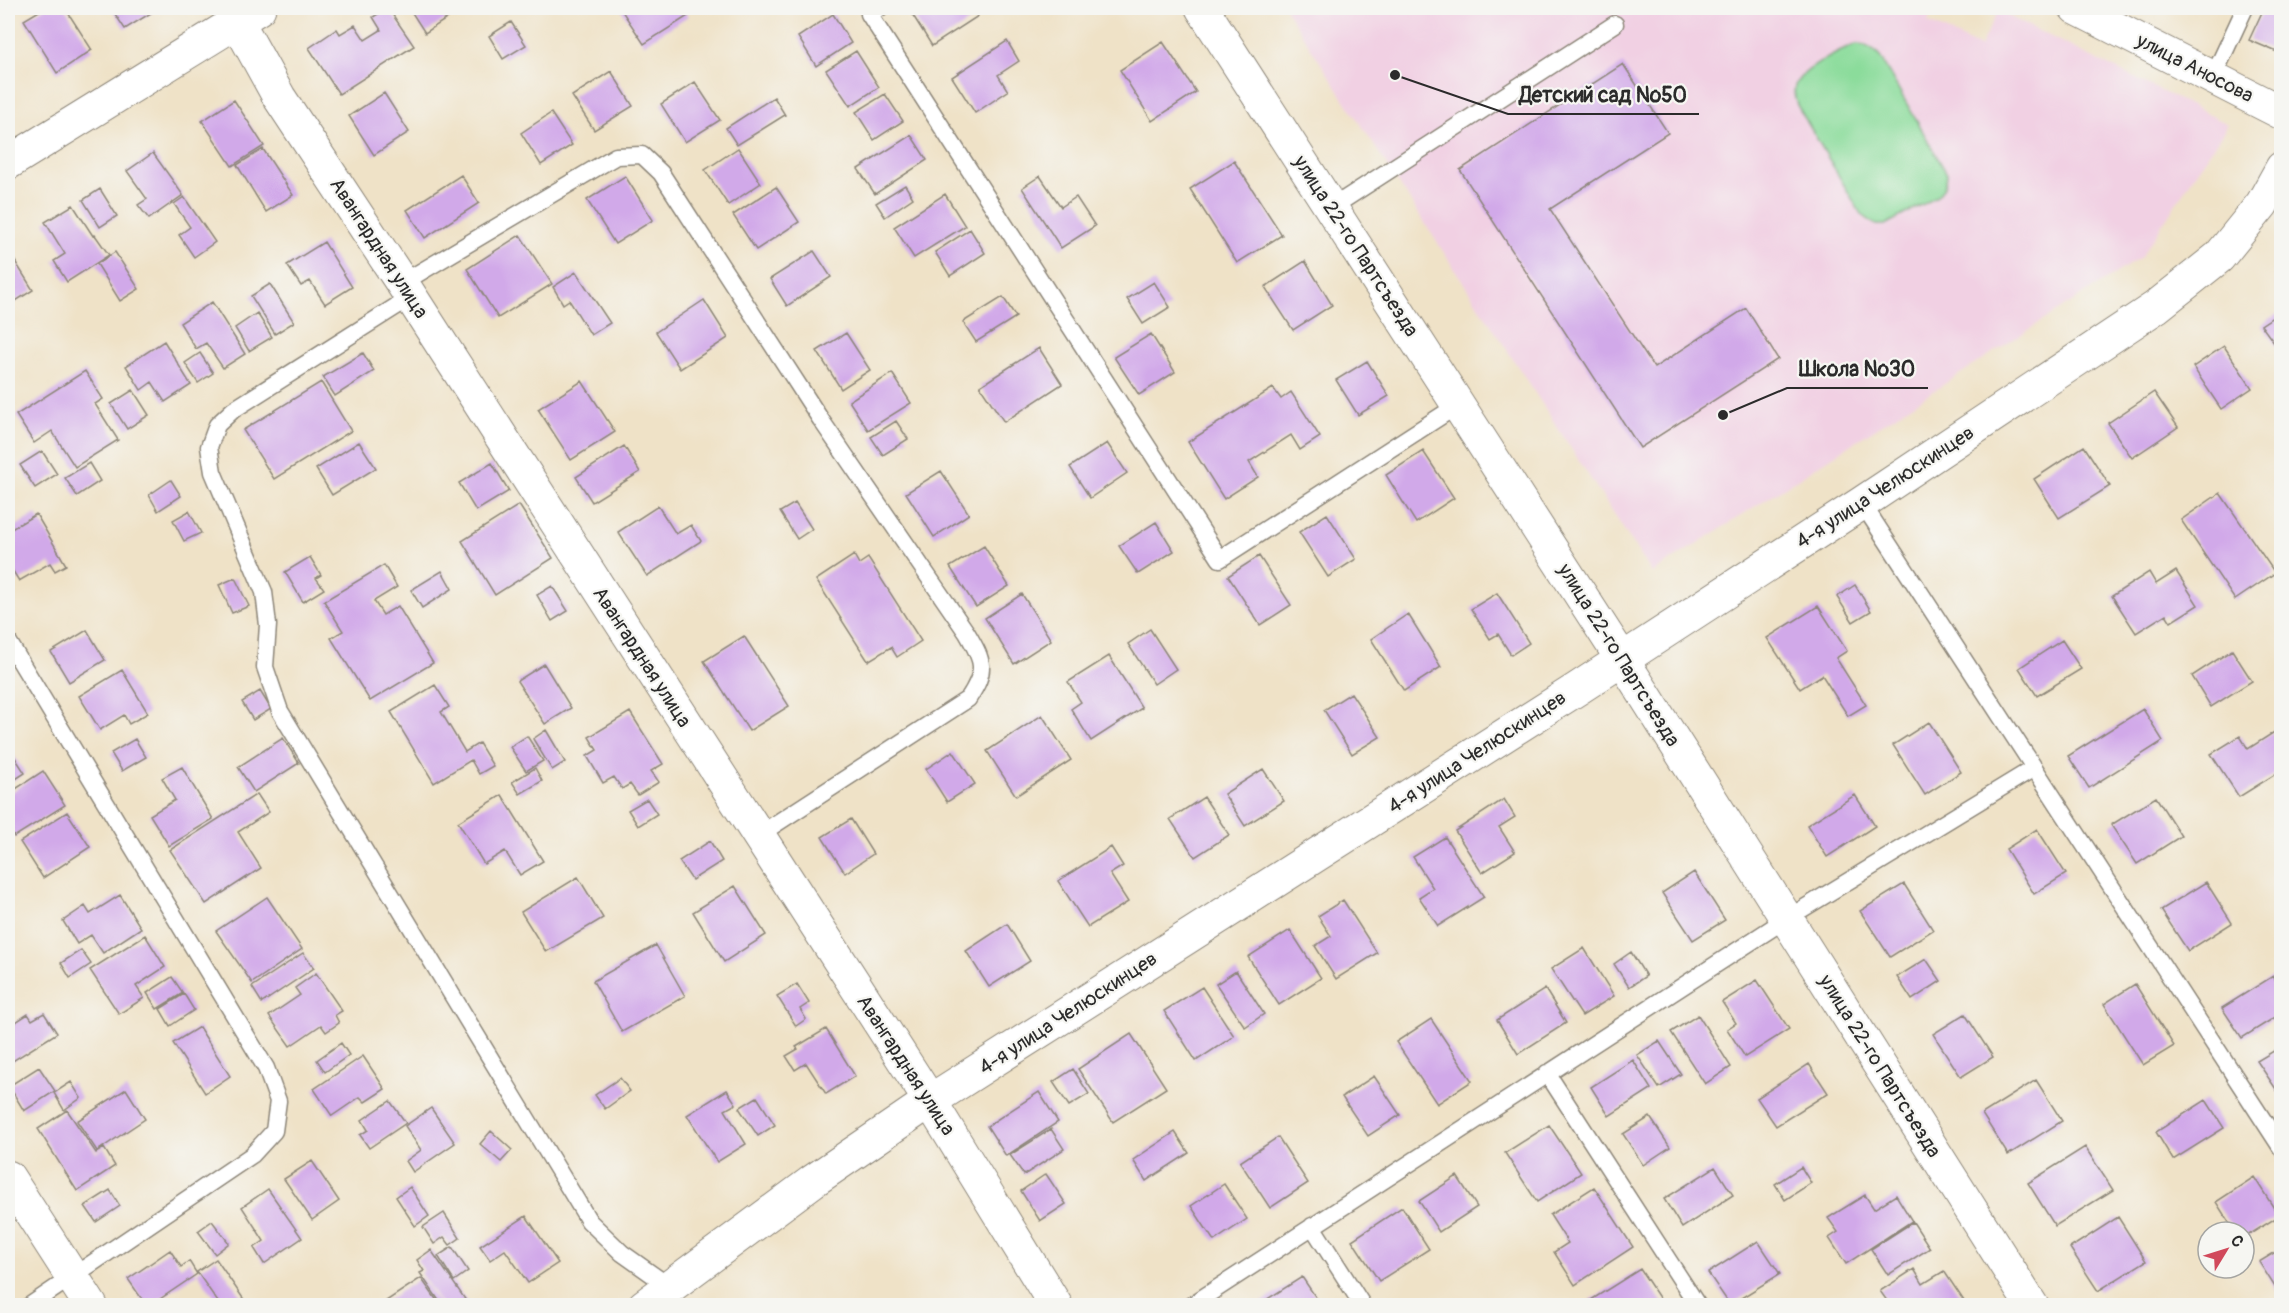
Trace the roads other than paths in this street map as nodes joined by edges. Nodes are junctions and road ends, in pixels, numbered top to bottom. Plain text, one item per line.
1 (880, 8) edge
2 (1202, 8) edge
3 (2245, 8) edge
4 (242, 12) edge
5 (2095, 12) edge
6 (1615, 24) dead end
7 (2213, 77) junction
8 (2282, 113) edge
9 (8, 163) edge
10 (2282, 168) edge
11 (1331, 208) junction
12 (407, 290) junction
13 (1458, 405) junction
14 (1862, 503) junction
15 (8, 640) edge
16 (1622, 659) junction
17 (2034, 768) junction
18 (757, 836) junction
19 (1786, 918) junction
20 (1548, 1073) junction
21 (930, 1101) junction
22 (2282, 1149) edge
23 (8, 1177) edge
24 (1312, 1226) junction
25 (72, 1276) junction
26 (670, 1287) junction
27 (29, 1305) edge
28 (91, 1305) edge
29 (644, 1305) edge
30 (1056, 1305) edge
31 (1190, 1305) edge
32 (1363, 1305) edge
33 (1698, 1305) edge
34 (2032, 1305) edge

1 - 13 lane
2 - 11 street, улица 22-го Партсъезда
3 - 7 lane
4 - 9 street
4 - 12 street, Авангардная улица
5 - 7 street, улица Аносова
6 - 11 lane
7 - 8 street, улица Аносова
10 - 14 street, 4-я улица Челюскинцев
11 - 13 street, улица 22-го Партсъезда
12 - 18 street, Авангардная улица
12 - 18 lane
12 - 26 lane
13 - 16 street, улица 22-го Партсъезда
14 - 16 street, 4-я улица Челюскинцев
14 - 17 lane
15 - 25 lane
16 - 19 street, улица 22-го Партсъезда
16 - 21 street, 4-я улица Челюскинцев
17 - 19 lane
17 - 22 lane
18 - 21 street, Авангардная улица
19 - 20 lane
19 - 34 street, улица 22-го Партсъезда
20 - 24 lane
20 - 33 lane
21 - 26 street, 4-я улица Челюскинцев
21 - 30 street, Авангардная улица
23 - 25 street
24 - 31 lane
24 - 32 lane
25 - 27 lane
25 - 28 street
26 - 29 street, 4-я улица Челюскинцев

